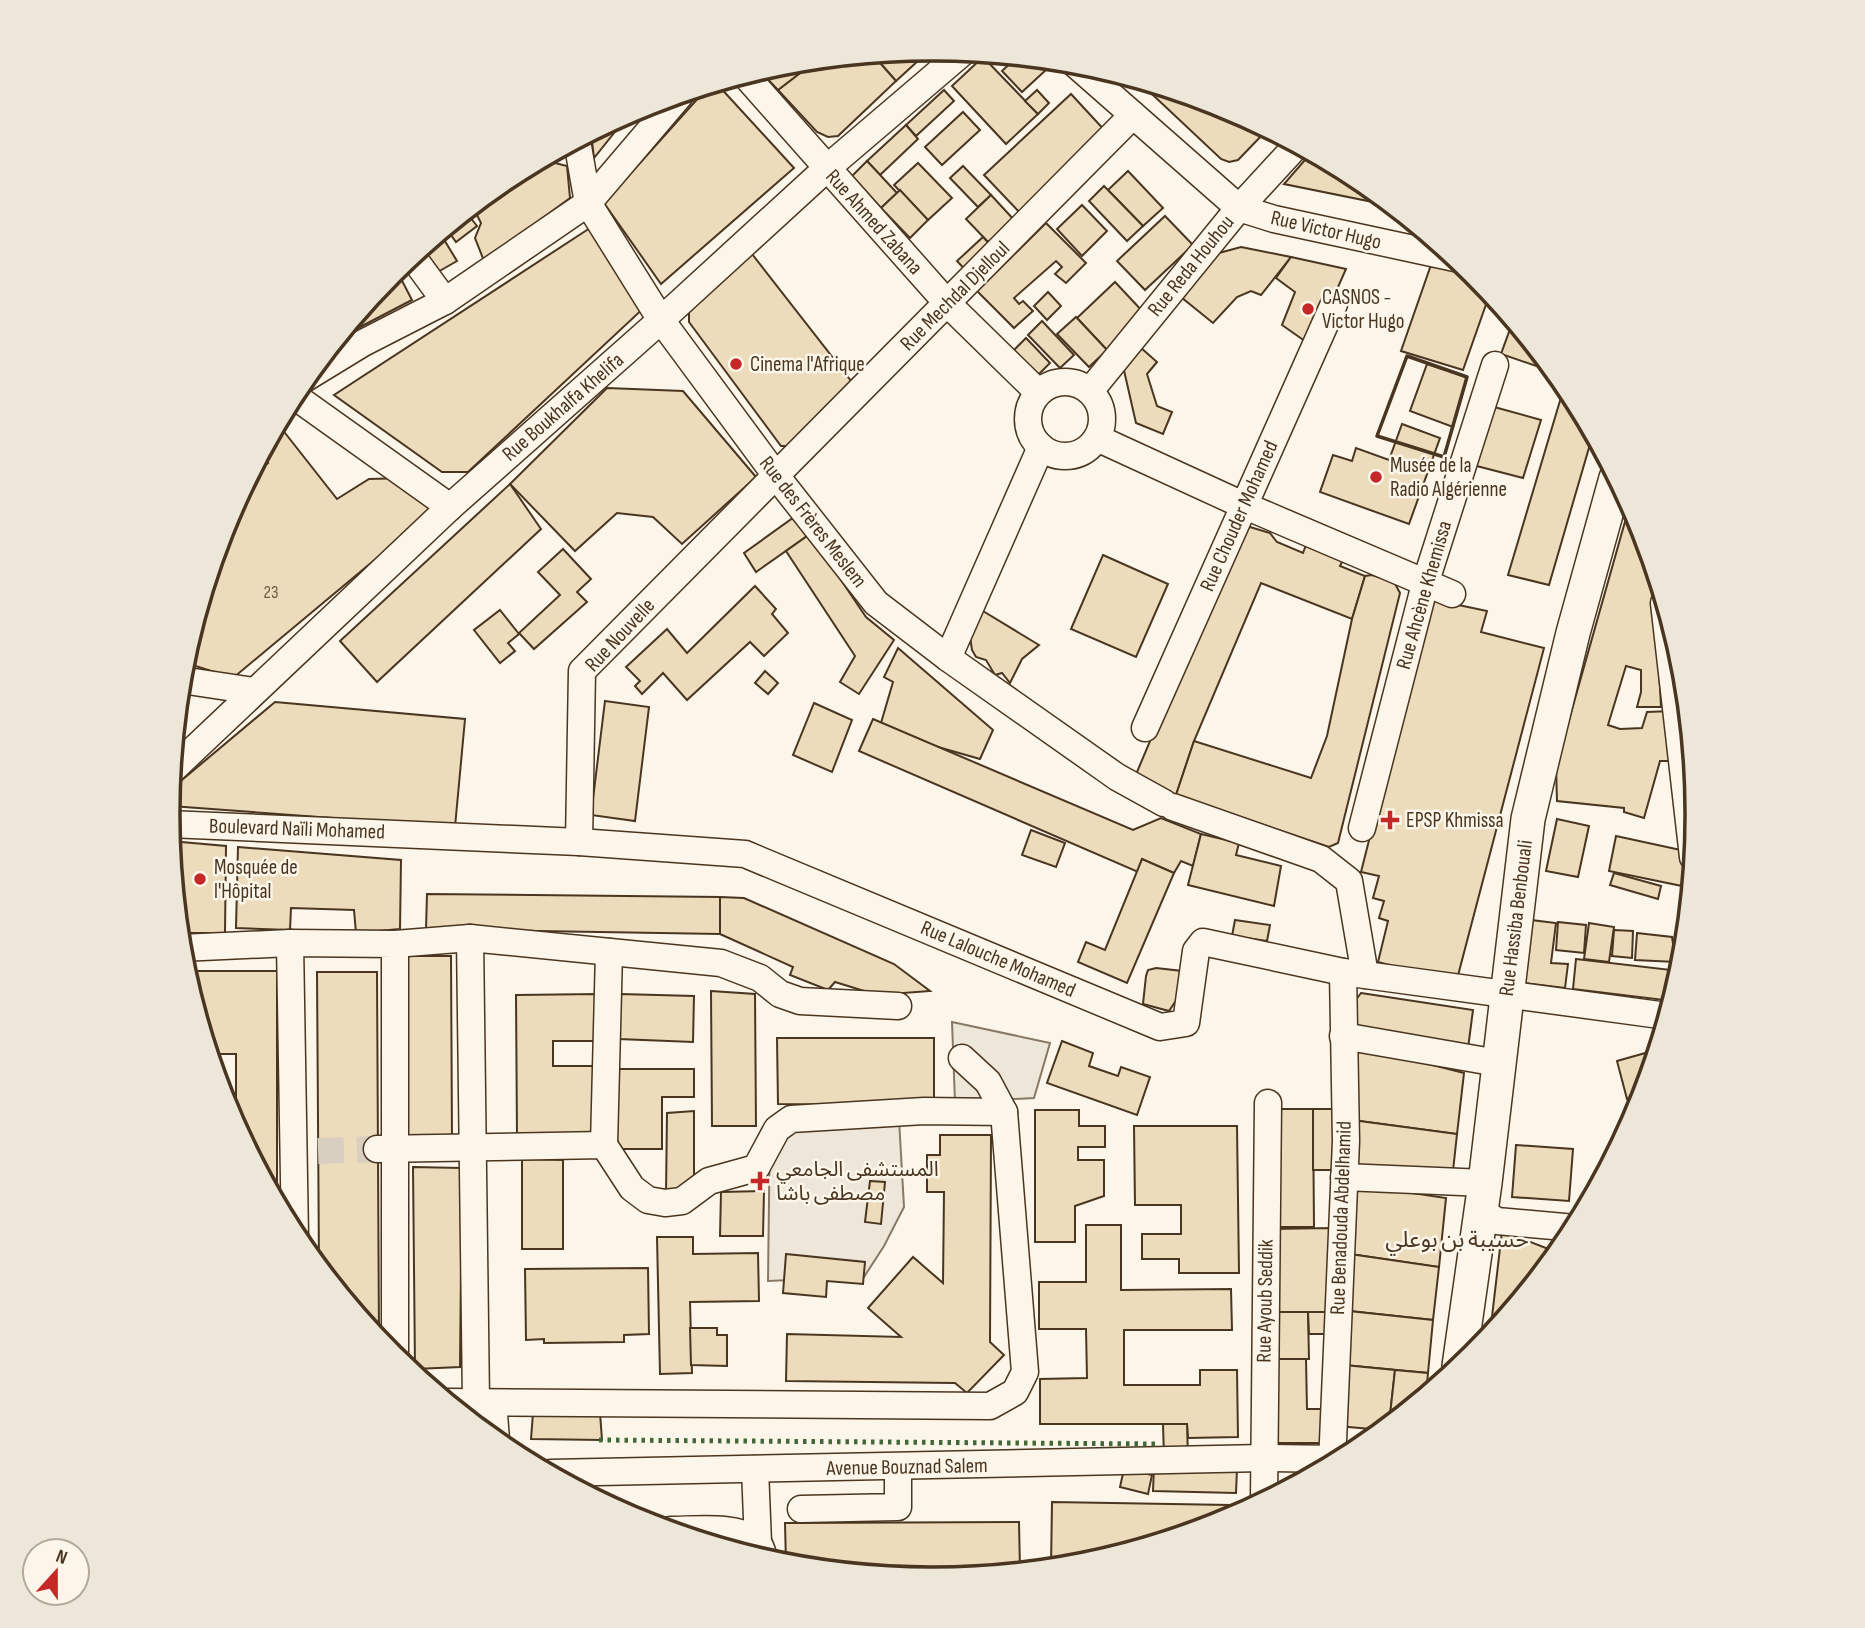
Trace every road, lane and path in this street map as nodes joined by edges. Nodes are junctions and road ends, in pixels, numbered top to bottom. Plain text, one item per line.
1 (951, 62) edge
2 (1092, 79) edge
3 (752, 84) edge
4 (667, 110) edge
5 (1133, 116) junction
6 (579, 150) edge
7 (1290, 152) edge
8 (826, 169) junction
9 (588, 203) junction
10 (1238, 208) junction
11 (1435, 254) edge
12 (418, 265) edge
13 (445, 301) junction
14 (948, 304) junction
15 (1334, 304) dead end
16 (661, 320) junction
17 (330, 363) edge
18 (1495, 365) dead end
19 (1090, 391) junction
20 (1038, 392) junction
21 (303, 402) edge
22 (1097, 438) junction
23 (1041, 447) junction
24 (776, 477) junction
25 (1612, 491) edge
26 (1243, 506) junction
27 (450, 507) junction
28 (1425, 584) junction
29 (1452, 594) dead end
30 (948, 658) junction
31 (1672, 673) edge
32 (192, 682) edge
33 (254, 691) junction
34 (1145, 728) dead end
35 (182, 760) edge
36 (1684, 781) edge
37 (180, 824) edge
38 (1362, 828) dead end
39 (425, 835) joint
40 (579, 842) junction
41 (470, 938) junction
42 (290, 943) junction
43 (395, 944) junction
44 (192, 948) edge
45 (609, 952) junction
46 (1354, 974) junction
47 (1506, 995) junction
48 (898, 1006) dead end
49 (1658, 1015) edge
50 (1343, 1036) junction
51 (962, 1058) dead end
52 (1498, 1063) junction
53 (1268, 1103) dead end
54 (1004, 1112) junction
55 (604, 1145) junction
56 (472, 1146) junction
57 (386, 1148) junction
58 (1344, 1177) junction
59 (1483, 1197) junction
60 (298, 1217) edge
61 (1561, 1227) edge
62 (394, 1340) edge
63 (1462, 1348) edge
64 (463, 1402) edge
65 (476, 1402) junction
66 (495, 1426) edge
67 (1335, 1450) edge
68 (1263, 1458) junction
69 (1318, 1460) edge
70 (898, 1467) junction
71 (755, 1469) junction
72 (569, 1473) edge
73 (1264, 1490) edge
74 (801, 1509) dead end
75 (705, 1531) edge
76 (755, 1545) edge
77 (761, 1546) edge

1 - 8 street, Rue Boukhalfa Khelifa
2 - 5 street
3 - 8 street, Rue Ahmed Zabana
4 - 9 street
5 - 10 street
5 - 14 street, Rue Mechdal Djelloul
6 - 9 street, Rue des Frères Meslem
7 - 10 street, Rue Reda Houhou
8 - 14 street, Rue Ahmed Zabana
8 - 16 street, Rue Boukhalfa Khelifa
9 - 13 street
9 - 16 street, Rue des Frères Meslem
10 - 11 street, Rue Victor Hugo
10 - 19 street, Rue Reda Houhou
12 - 13 street
13 - 17 street
14 - 20 street, Rue Ahmed Zabana
14 - 24 street, Rue Mechdal Djelloul
15 - 26 street, Rue Chouder Mohamed
16 - 24 street, Rue des Frères Meslem
16 - 27 street, Rue Boukhalfa Khelifa
18 - 28 street, Rue Ahcène Khemissa
19 - 20 street
19 - 22 street
20 - 23 street
21 - 27 street
22 - 23 street
22 - 26 street
23 - 30 street
24 - 30 street, Rue des Frères Meslem
24 - 40 street, Rue Nouvelle
25 - 47 main road, Rue Hassiba Benbouali
26 - 28 street
26 - 34 street, Rue Chouder Mohamed
27 - 33 street, Rue Boukhalfa Khelifa
28 - 29 street
28 - 38 street, Rue Ahcène Khemissa
30 - 46 street, Rue des Frères Meslem
31 - 36 street
32 - 33 street
33 - 35 street, Rue Boukhalfa Khelifa
37 - 39 street, Boulevard Naïli Mohamed
39 - 40 street, Rue Lalouche Mohamed
40 - 46 street, Rue Lalouche Mohamed
41 - 43 street
41 - 45 street
41 - 56 street
42 - 43 street
42 - 44 street
42 - 60 street
43 - 57 street
45 - 48 street
45 - 55 street
46 - 47 street, Rue Lalouche Mohamed
46 - 50 street, Rue Benadouda Abdelhamid
47 - 49 street, Rue Lalouche Mohamed
47 - 52 main road, Rue Hassiba Benbouali
50 - 52 street
50 - 58 street, Rue Benadouda Abdelhamid
51 - 54 street
52 - 59 main road, Rue Hassiba Benbouali
53 - 68 street, Rue Ayoub Seddik
54 - 55 street
54 - 65 street
55 - 56 street
56 - 57 street
56 - 65 street
57 - 62 street
58 - 59 street
58 - 67 street, Rue Benadouda Abdelhamid
59 - 61 street
59 - 63 main road, Rue Hassiba Benbouali
64 - 65 street
65 - 66 street
68 - 69 street, Avenue Bouznad Salem
68 - 70 street, Avenue Bouznad Salem
68 - 73 street, Rue Ayoub Seddik
70 - 71 street, Avenue Bouznad Salem
70 - 74 street
71 - 72 street, Avenue Bouznad Salem
71 - 77 street
75 - 76 street

